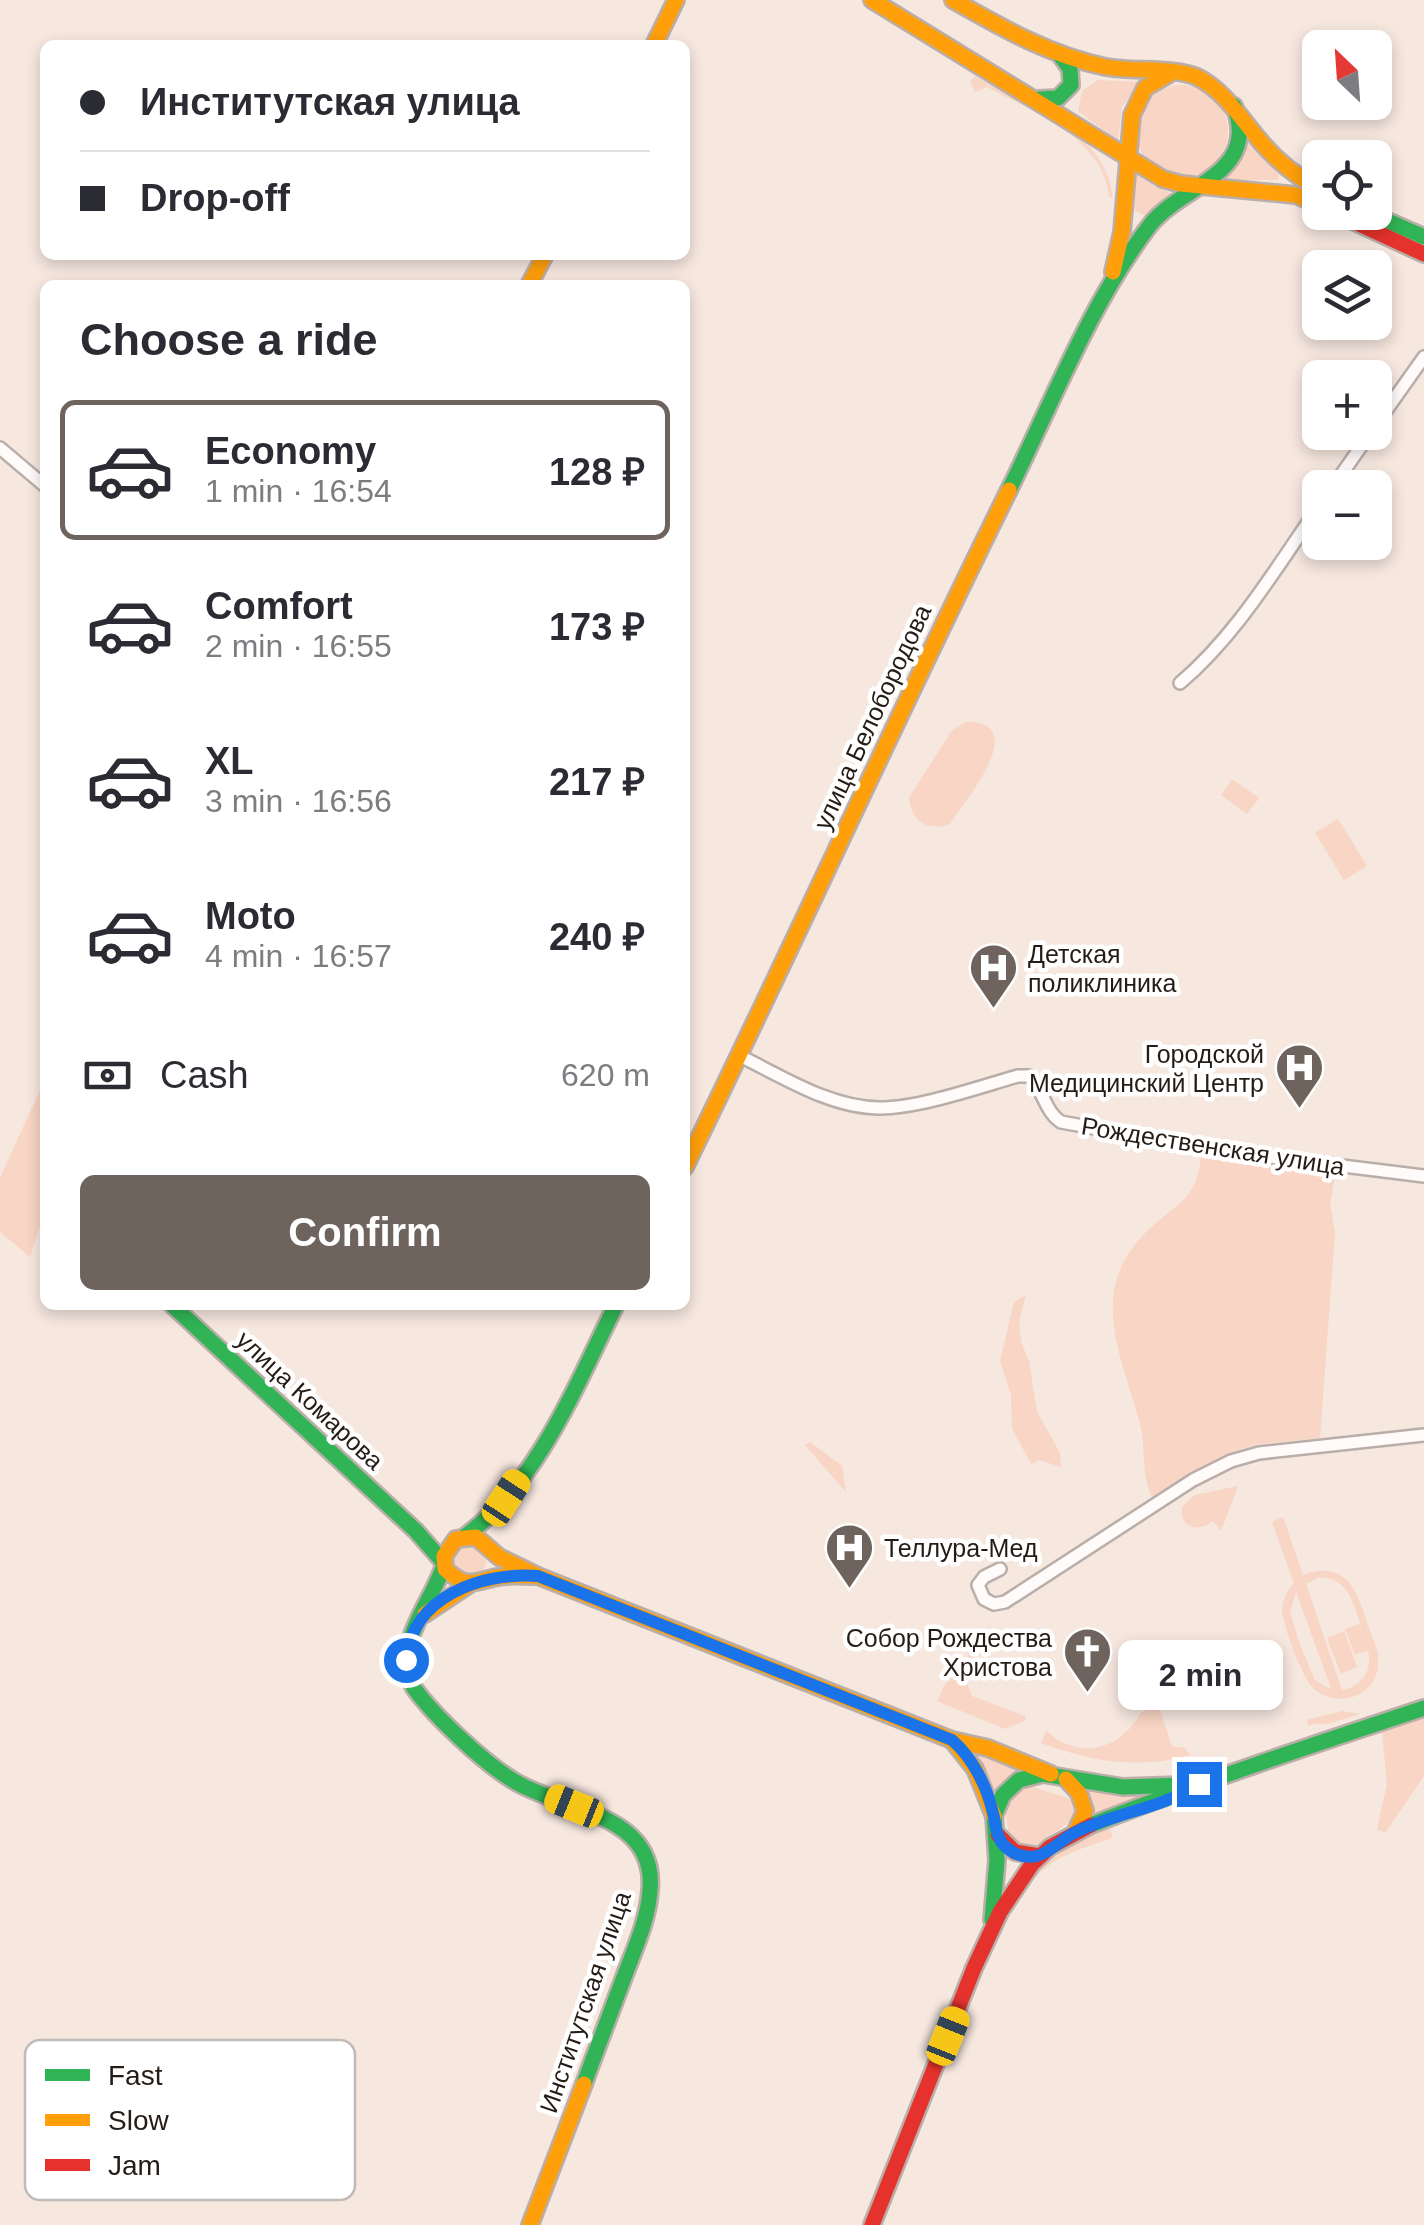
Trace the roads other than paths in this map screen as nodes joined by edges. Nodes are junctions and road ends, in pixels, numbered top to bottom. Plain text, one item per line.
1 (676, 0) edge
2 (872, 0) edge
3 (953, 0) edge
4 (656, 40) edge
5 (1058, 54) junction
6 (1173, 73) junction
7 (1035, 99) junction
8 (1234, 106) junction
9 (1130, 158) junction
10 (1302, 177) edge
11 (1200, 185) junction
12 (1302, 198) edge
13 (1392, 223) edge
14 (1372, 230) edge
15 (1424, 238) edge
16 (1424, 254) edge
17 (1108, 290) junction
18 (1424, 356) edge
19 (1392, 402) edge
20 (0, 448) edge
21 (40, 482) edge
22 (1302, 531) edge
23 (1180, 683) dead end
24 (740, 1056) junction
25 (690, 1157) edge
26 (1424, 1176) edge
27 (177, 1310) edge
28 (613, 1310) edge
29 (1424, 1435) edge
30 (506, 1498) junction
31 (416, 1531) junction
32 (460, 1538) junction
33 (490, 1550) junction
34 (444, 1564) junction
35 (1000, 1569) dead end
36 (538, 1576) junction
37 (476, 1582) junction
38 (418, 1619) junction
39 (1424, 1708) edge
40 (952, 1740) junction
41 (1058, 1777) junction
42 (1204, 1781) junction
43 (995, 1825) junction
44 (1076, 1832) junction
45 (1040, 1856) junction
46 (990, 1934) junction
47 (530, 2225) edge
48 (872, 2225) edge

1 - 4 street
2 - 7 street
3 - 5 street
5 - 6 street
5 - 7 street
6 - 8 street
6 - 9 street
7 - 9 street
8 - 10 street
8 - 11 street
9 - 11 street
9 - 17 street
11 - 12 street
11 - 17 street
13 - 15 street
14 - 16 street
17 - 24 street, улица Белобородова
18 - 19 street
20 - 21 street
22 - 23 street
24 - 25 street, улица Белобородова
24 - 26 street, Рождественская улица
27 - 31 street, улица Комарова
28 - 30 street
29 - 35 street
30 - 32 street
30 - 33 street
31 - 32 street, улица Комарова
31 - 34 street, улица Комарова
32 - 33 street
32 - 34 street
33 - 36 street
33 - 37 street
34 - 37 street
34 - 38 street, Институтская улица
36 - 37 street
36 - 40 street
37 - 38 street
38 - 47 street, Институтская улица
39 - 42 street
40 - 41 street
40 - 43 street
41 - 42 street
41 - 43 street
41 - 44 street
42 - 44 street
43 - 45 street
43 - 46 street
44 - 45 street
45 - 46 street
46 - 48 street

